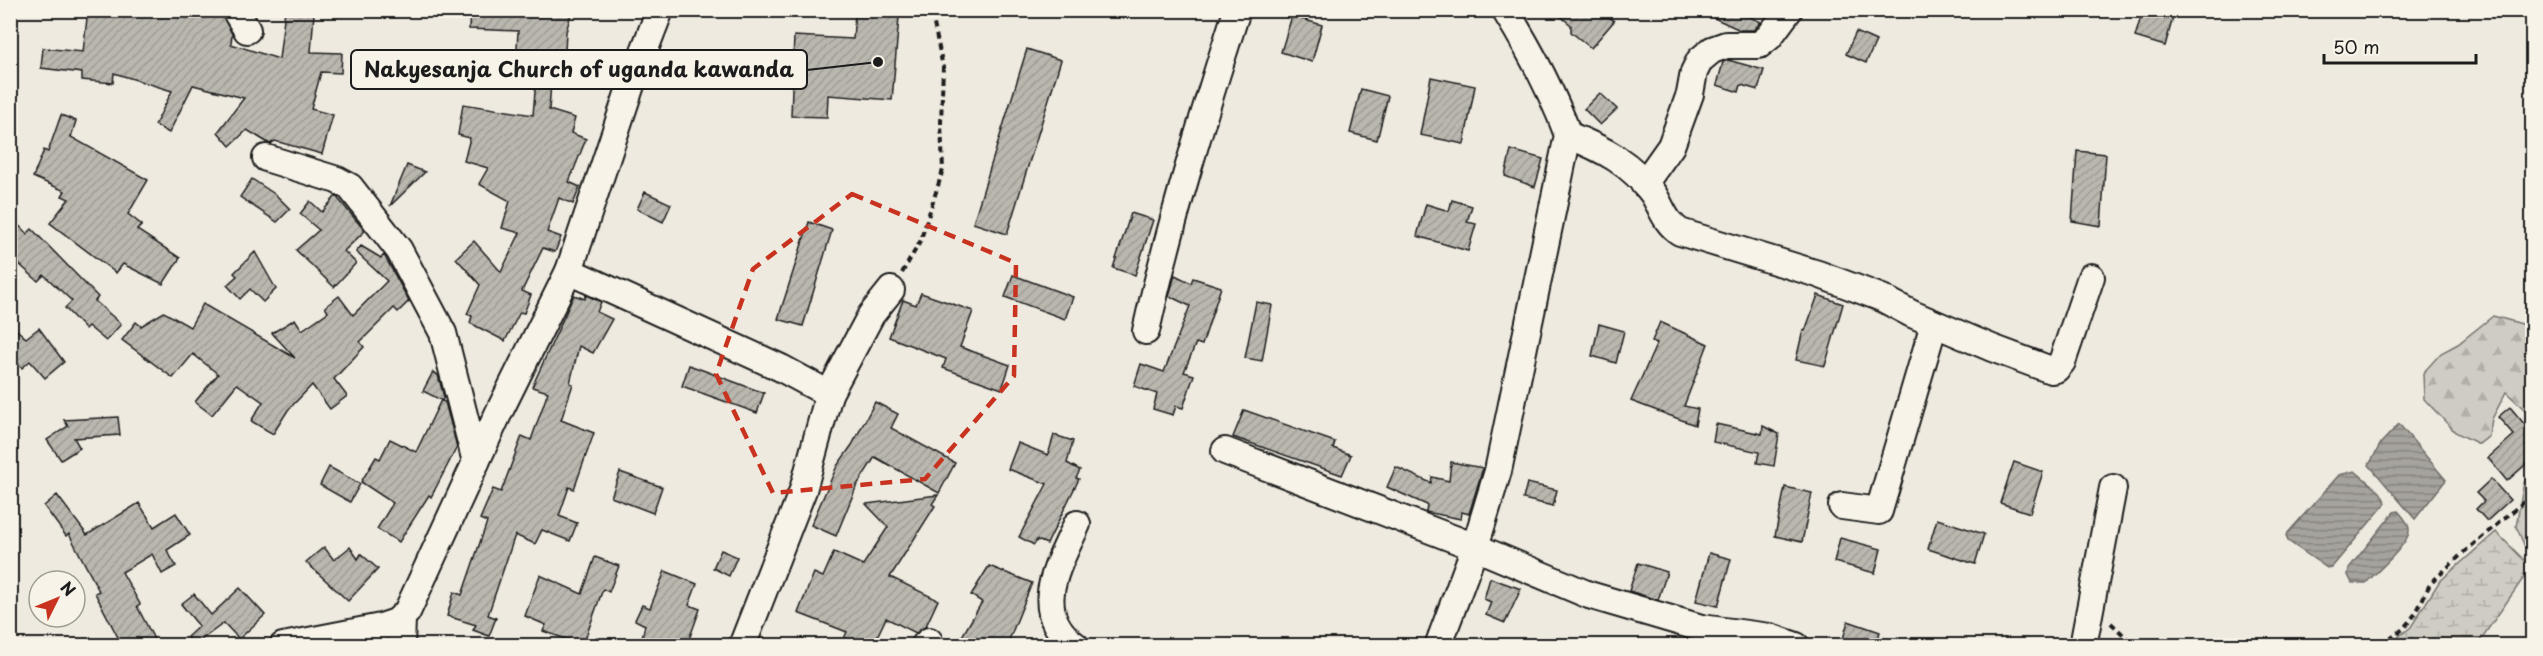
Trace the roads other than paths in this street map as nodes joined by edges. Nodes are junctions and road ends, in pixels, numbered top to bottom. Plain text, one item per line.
1 (1238, 10) edge
2 (1505, 10) edge
3 (1789, 10) edge
4 (655, 13) edge
5 (1568, 135) junction
6 (266, 158) dead end
7 (1644, 184) junction
8 (569, 271) junction
9 (2091, 276) dead end
10 (891, 290) road end
11 (1934, 324) junction
12 (1146, 331) dead end
13 (829, 394) junction
14 (1225, 451) dead end
15 (476, 462) junction
16 (2114, 488) dead end
17 (1842, 506) dead end
18 (1077, 524) dead end
19 (1475, 547) junction
20 (402, 618) junction
21 (284, 645) edge
22 (401, 645) edge
23 (742, 645) edge
24 (1076, 645) edge
25 (1438, 645) edge
26 (1797, 645) edge
27 (2083, 645) edge

1 - 12 street
2 - 5 street
3 - 7 street
4 - 8 street
5 - 7 street
5 - 19 street
6 - 15 street
7 - 11 street
8 - 13 street
8 - 15 street
9 - 11 street
10 - 13 street
11 - 17 street
13 - 23 street
14 - 19 street
15 - 20 street
16 - 27 street
18 - 24 street
19 - 25 street
19 - 26 street
20 - 21 street
20 - 22 street

